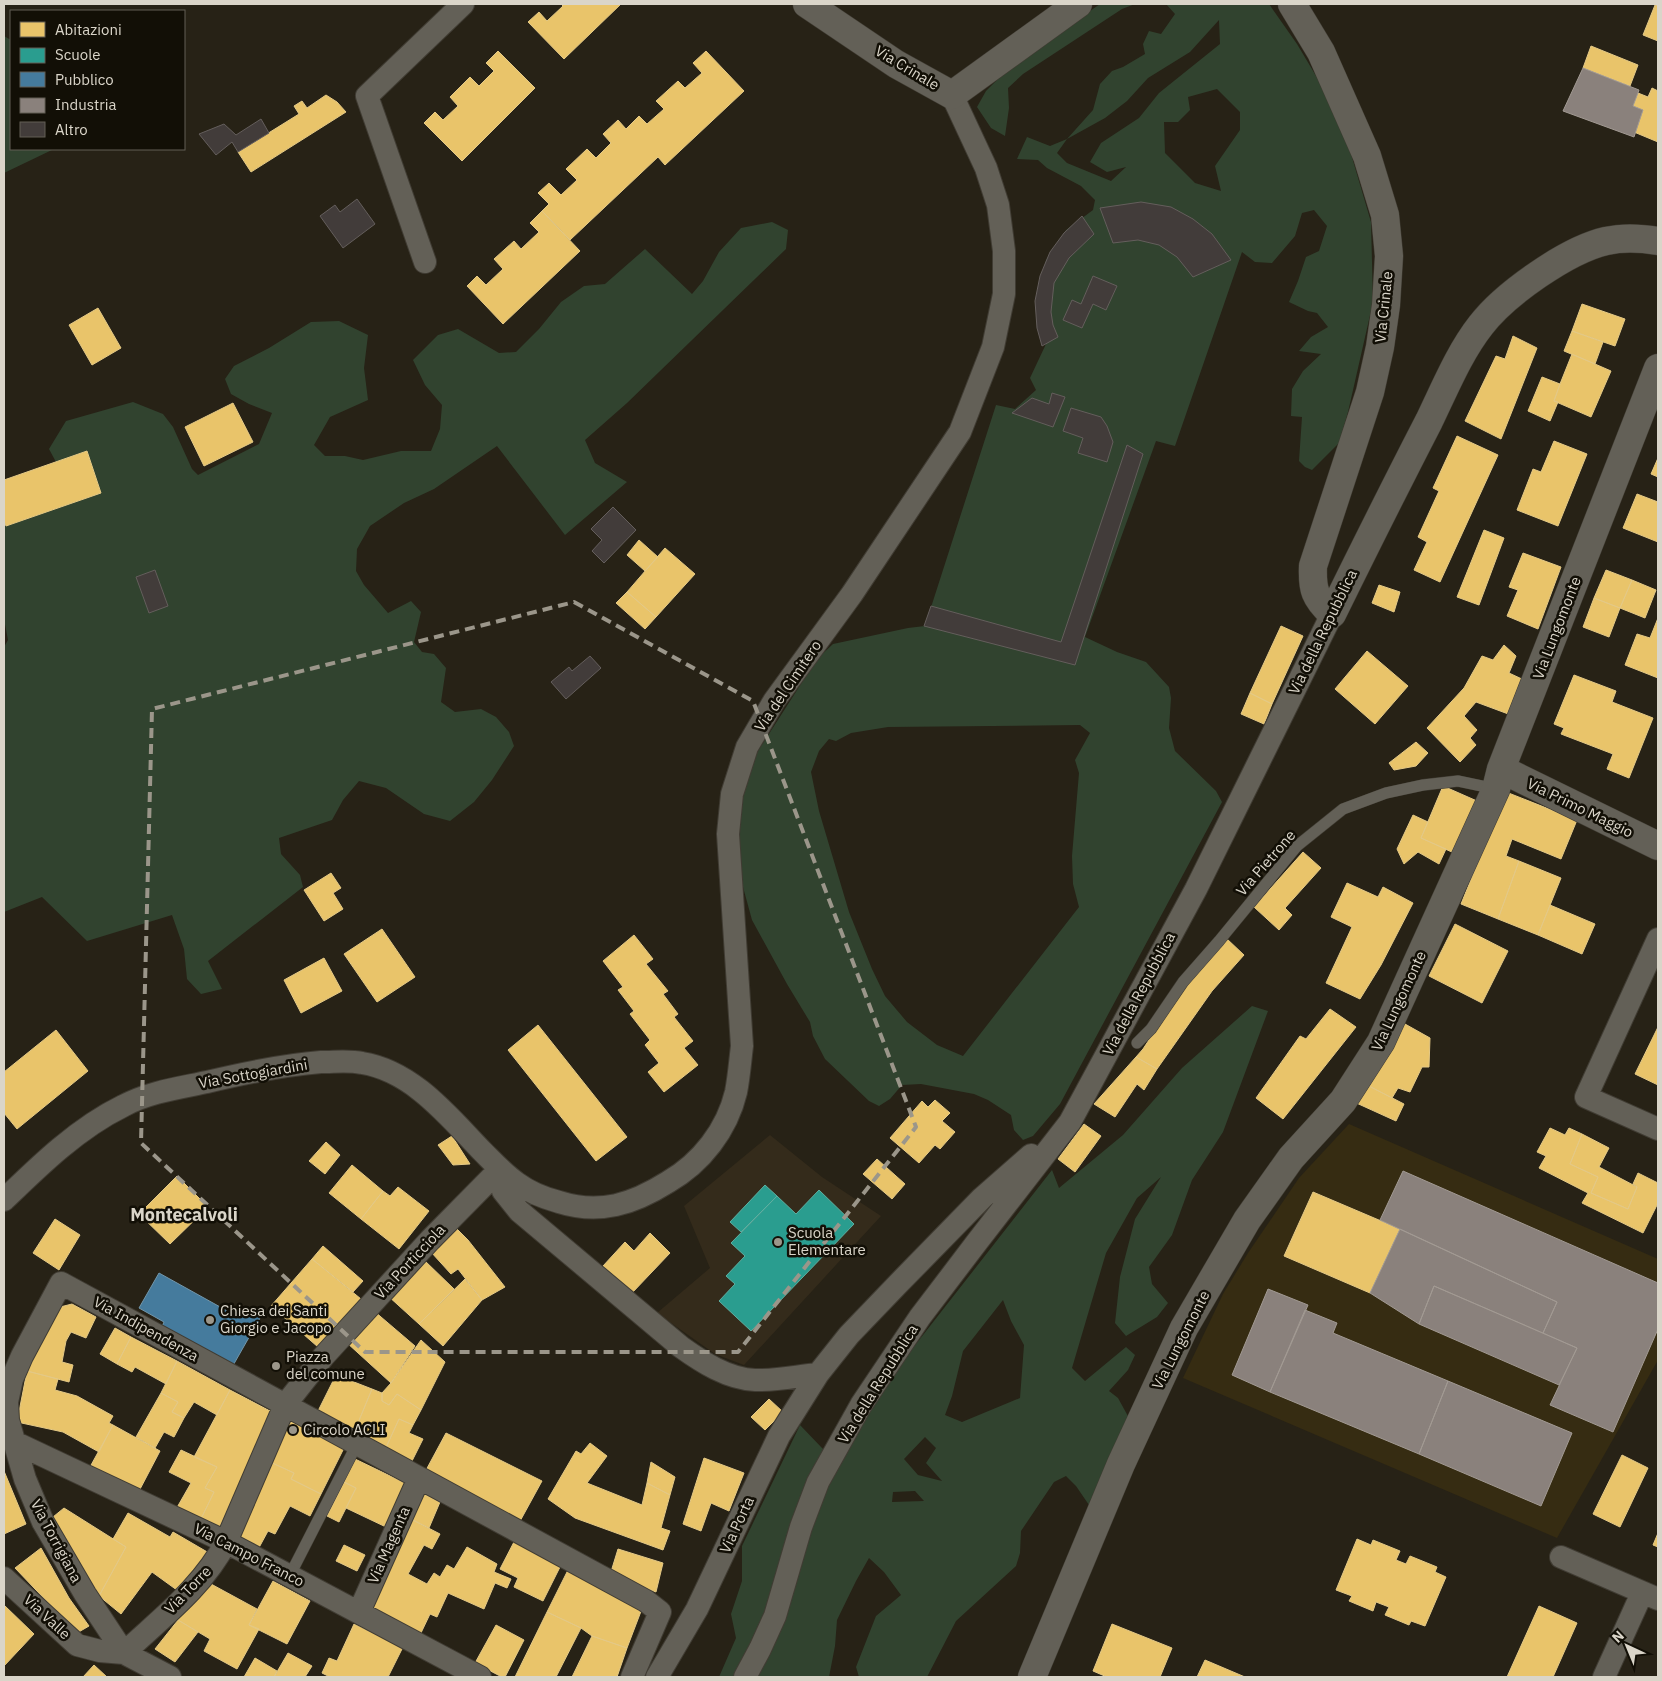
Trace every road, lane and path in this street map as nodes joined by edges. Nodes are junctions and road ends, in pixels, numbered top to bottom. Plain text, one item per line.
1 (807, 4) edge
2 (1078, 4) edge
3 (1292, 4) edge
4 (449, 9) edge
5 (952, 95) junction
6 (1658, 241) edge
7 (425, 262) dead end
8 (1658, 368) edge
9 (1332, 614) junction
10 (1498, 779) junction
11 (1658, 846) edge
12 (1658, 939) edge
13 (1137, 1042) dead end
14 (1070, 1122) junction
15 (1658, 1129) edge
16 (500, 1169) junction
17 (4, 1200) edge
18 (61, 1283) joint
19 (818, 1374) junction
20 (285, 1405) junction
21 (14, 1442) junction
22 (357, 1444) junction
23 (419, 1478) junction
24 (226, 1542) junction
25 (1561, 1557) dead end
26 (290, 1575) junction
27 (4, 1578) edge
28 (1650, 1596) edge
29 (359, 1612) junction
30 (124, 1653) junction
31 (170, 1677) edge
32 (480, 1677) edge
33 (632, 1677) edge
34 (657, 1677) edge
35 (745, 1677) edge
36 (1032, 1677) edge
37 (1604, 1677) edge

1 - 5 street, Via Crinale
2 - 5 street, Via Crinale
3 - 9 street, Via Crinale
4 - 7 street
5 - 16 street, Via del Cimitero
6 - 9 street, Via della Repubblica
8 - 10 street, Via Lungomonte
9 - 14 street, Via della Repubblica
10 - 11 street, Via Primo Maggio
10 - 13 lane, Via Pietrone
10 - 36 street, Via Lungomonte
12 - 15 street
14 - 19 street, Via della Repubblica
14 - 35 street, Via della Repubblica
16 - 17 street, Via Sottogiardini
16 - 19 street
16 - 20 street, Via Porticciola
18 - 20 street, Via Indipendenza
18 - 21 street, Via Torrigiana
19 - 34 street, Via Porta
20 - 22 street
20 - 24 street, Via Torre
21 - 24 street, Via Campo Franco
21 - 30 street, Via Torrigiana
22 - 23 street
22 - 26 lane
23 - 29 street, Via Magenta
23 - 33 street
24 - 26 street, Via Campo Franco
24 - 30 street, Via Torre
25 - 28 street
26 - 29 street, Via Campo Franco
27 - 30 street, Via Valle
28 - 37 street
29 - 32 street, Via Campo Franco
30 - 31 street

